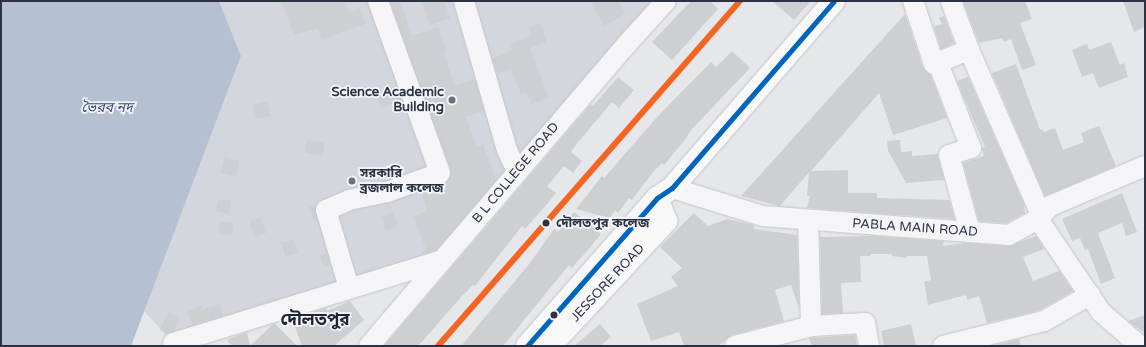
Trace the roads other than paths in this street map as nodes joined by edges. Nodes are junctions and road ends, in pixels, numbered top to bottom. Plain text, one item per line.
1 (378, 1) edge
2 (464, 1) edge
3 (666, 1) edge
4 (834, 1) edge
5 (913, 1) edge
6 (951, 1) edge
7 (969, 50) junction
8 (938, 63) junction
9 (1145, 166) edge
10 (517, 171) junction
11 (665, 193) junction
12 (1039, 217) junction
13 (808, 220) junction
14 (970, 232) junction
15 (445, 259) junction
16 (349, 288) junction
17 (1090, 295) junction
18 (810, 326) junction
19 (1140, 342) edge
20 (176, 346) edge
21 (368, 346) edge
22 (527, 346) edge
23 (550, 346) edge
24 (735, 346) edge
25 (869, 346) edge
26 (943, 346) edge

1 - 16 street
2 - 10 street
3 - 10 street, B L COLLEGE ROAD
4 - 11 highway, JESSORE ROAD
5 - 8 street
6 - 7 street
7 - 8 street
7 - 12 street
8 - 14 street
9 - 12 street, PABLA MAIN ROAD
10 - 15 street, B L COLLEGE ROAD
11 - 13 street, PABLA MAIN ROAD
11 - 22 highway, JESSORE ROAD
11 - 23 highway, JESSORE ROAD
12 - 14 street, PABLA MAIN ROAD
12 - 17 street
13 - 14 street, PABLA MAIN ROAD
13 - 18 street
15 - 16 street
15 - 21 street, B L COLLEGE ROAD
16 - 20 street
17 - 19 street
17 - 26 street
18 - 24 street
18 - 25 street

